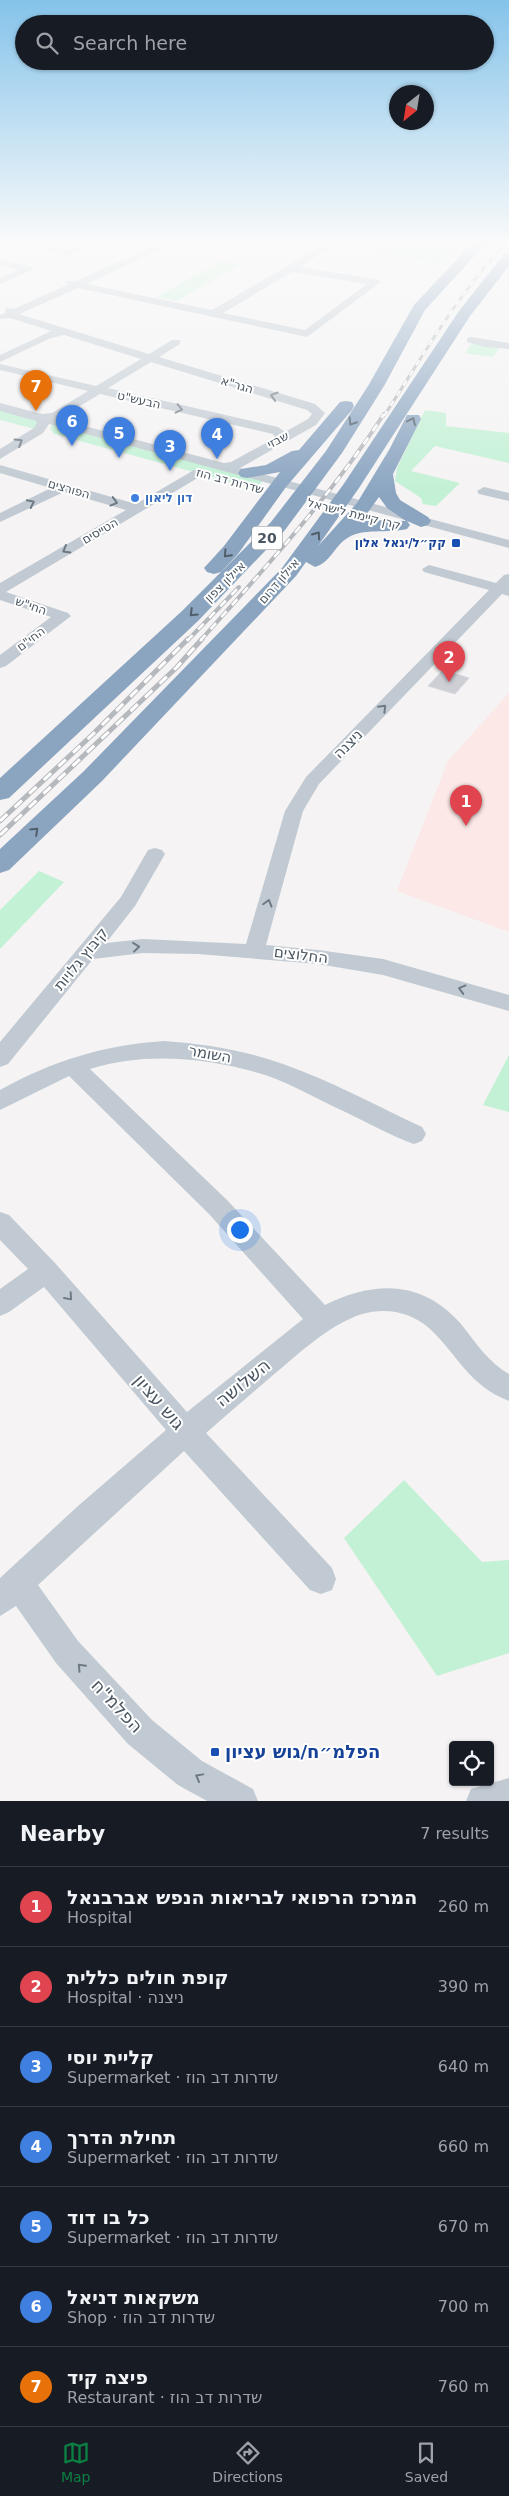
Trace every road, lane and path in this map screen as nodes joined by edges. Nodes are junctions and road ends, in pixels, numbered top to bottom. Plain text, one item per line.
1 (39, 325) edge
2 (265, 325) edge
3 (319, 325) edge
4 (407, 325) edge
5 (408, 325) edge
6 (467, 325) edge
7 (62, 332) junction
8 (463, 334) junction
9 (176, 342) dead end
10 (509, 346) edge
11 (150, 358) junction
12 (0, 359) edge
13 (0, 367) edge
14 (98, 390) junction
15 (0, 407) edge
16 (319, 413) joint
17 (0, 420) edge
18 (49, 424) junction
19 (293, 432) joint
20 (280, 434) junction
21 (312, 446) junction
22 (0, 455) edge
23 (0, 470) edge
24 (235, 471) junction
25 (199, 473) junction
26 (384, 474) junction
27 (61, 488) junction
28 (283, 490) junction
29 (484, 491) dead end
30 (509, 497) edge
31 (138, 508) junction
32 (351, 513) junction
33 (257, 515) junction
34 (0, 518) edge
35 (421, 521) junction
36 (400, 525) joint
37 (509, 544) edge
38 (509, 553) edge
39 (429, 569) dead end
40 (506, 586) edge
41 (0, 589) edge
42 (0, 595) edge
43 (63, 616) joint
44 (0, 663) edge
45 (93, 776) junction
46 (0, 792) edge
47 (155, 854) dead end
48 (0, 864) edge
49 (254, 950) junction
50 (87, 952) junction
51 (509, 1003) edge
52 (0, 1058) edge
53 (73, 1066) junction
54 (0, 1101) edge
55 (414, 1134) dead end
56 (0, 1223) edge
57 (46, 1271) junction
58 (0, 1304) edge
59 (322, 1322) junction
60 (509, 1388) edge
61 (185, 1431) junction
62 (321, 1579) dead end
63 (9, 1591) edge
64 (509, 1795) edge
65 (242, 1801) edge
66 (483, 1801) edge

1 - 7 street, הגר"א
2 - 3 street
4 - 21 highway
5 -> 46 highway, איילון צפון / 20
6 - 8 highway, איילון דרום / 20
7 - 11 street, הגר"א
7 - 12 street
8 - 10 street
26 -> 8 highway
45 -> 8 highway, איילון דרום / 20
9 - 11 street
11 - 14 street
16 -> 11 street, הגר"א
13 - 14 street, הבעש"ט
14 - 18 street
14 -> 20 street, הבעש"ט
15 - 18 street, שדרות דב הוז
16 - 19 street, שבזי
17 - 18 street, שדרות דב הוז
22 -> 18 street
18 - 24 street, שדרות דב הוז
18 - 25 street, שדרות דב הוז
19 - 20 street, הבעש"ט
20 - 24 street, שבזי
21 - 24 highway
21 - 28 highway
23 - 27 street, הפורצים
24 - 25 street, שדרות דב הוז
24 - 28 street, שדרות דב הוז
24 - 33 highway
25 - 31 street, הטייסים
26 - 32 highway
26 - 35 highway
27 -> 31 street, הפורצים
34 -> 27 street
28 - 32 street, קרן קיימת לישראל
28 - 33 highway
29 - 30 street
31 -> 41 street, הטייסים
32 - 35 street, קרן קיימת לישראל
32 - 36 highway
32 - 45 highway
33 -> 46 highway
35 - 37 street, קרן קיימת לישראל
36 - 38 street, קרן קיימת לישראל
39 - 40 street
49 -> 40 street, ניצנה
42 - 43 street, החי"ש
43 - 44 street, החי"ם
48 -> 45 highway, איילון דרום / 20
47 - 50 street, קיבוץ גלויות
50 -> 49 street, החלוצים
51 -> 49 street, החלוצים
50 - 52 street, קיבוץ גלויות
53 - 54 street, השומר
53 - 55 street, השומר
53 - 59 street
56 - 57 street, גוש עציון
57 - 58 street
57 -> 61 street, גוש עציון
59 - 60 street, השלושה
59 - 61 street, השלושה
61 - 62 street, גוש עציון
61 - 63 street, השלושה
65 -> 63 street, הפלמ"ח
64 - 66 street

